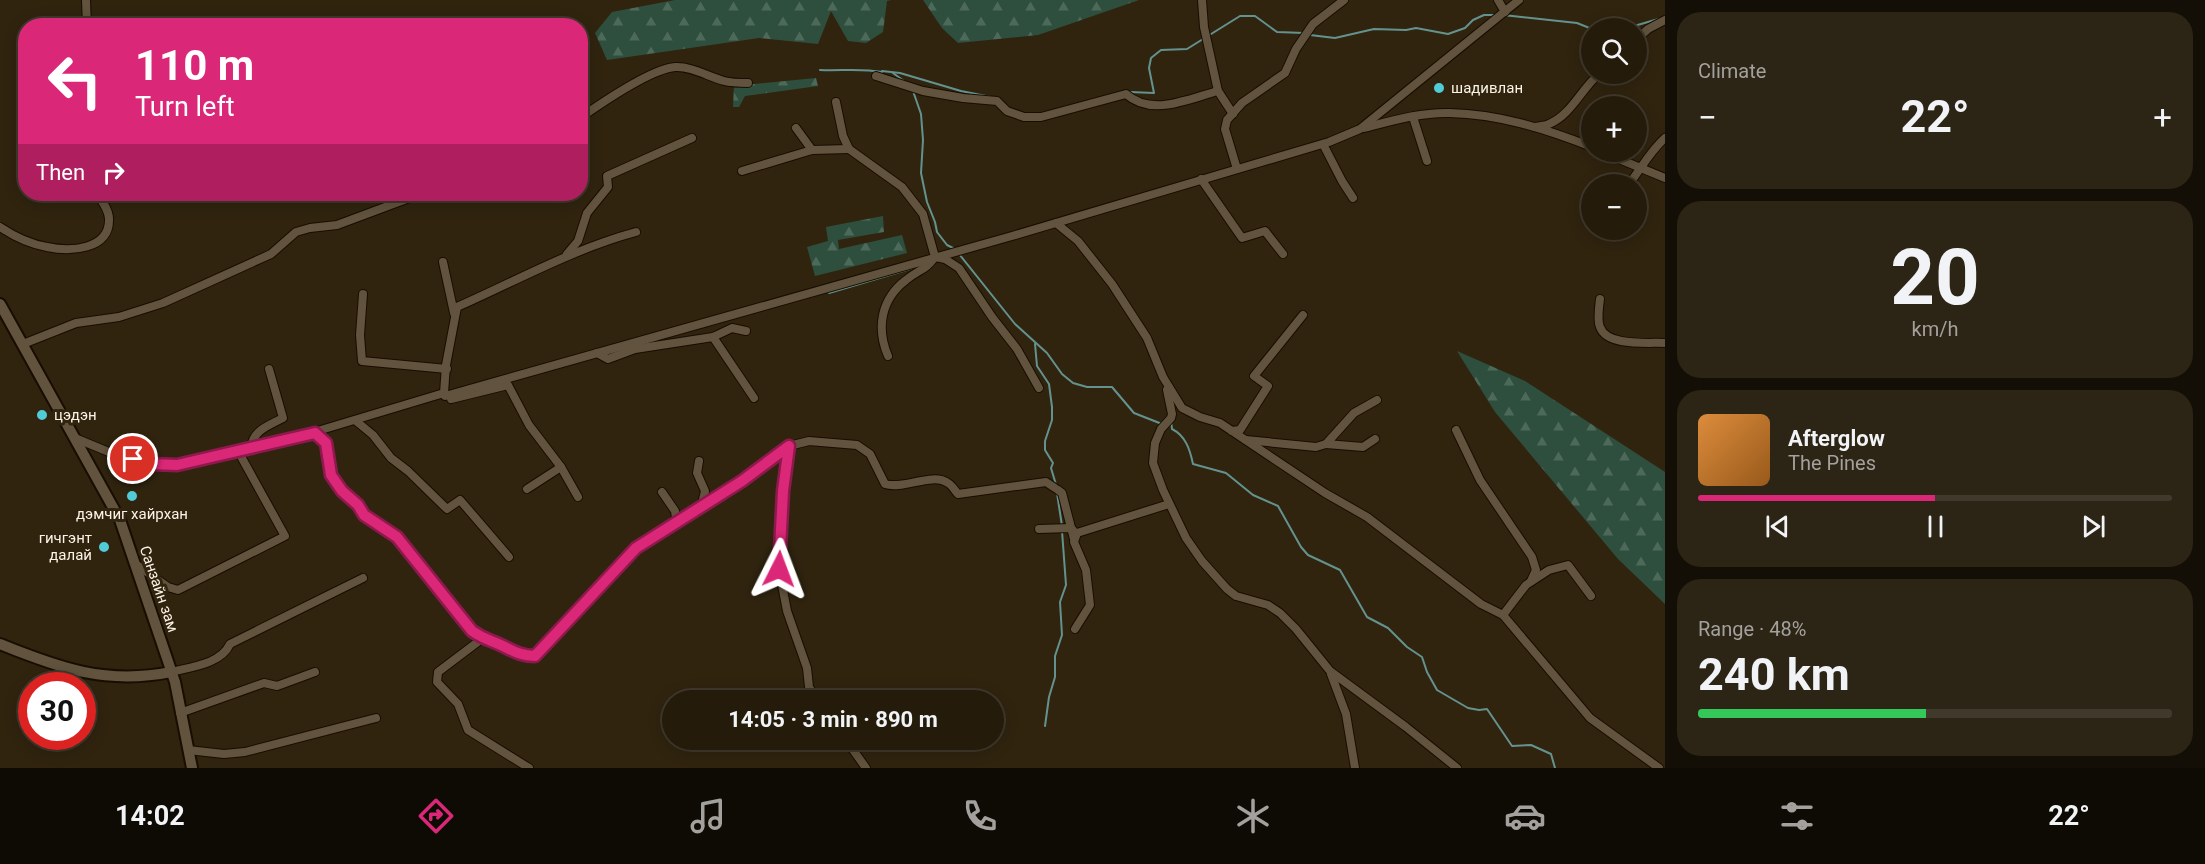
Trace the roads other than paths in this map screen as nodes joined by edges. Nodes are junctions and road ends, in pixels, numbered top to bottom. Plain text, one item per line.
1 (86, 0) edge
2 (1202, 0) edge
3 (1344, 0) edge
4 (1498, 0) edge
5 (1518, 0) edge
6 (1505, 12) junction
7 (87, 18) edge
8 (1665, 20) edge
9 (1647, 31) edge
10 (876, 76) dead end
11 (748, 83) dead end
12 (1588, 84) edge
13 (1218, 91) junction
14 (836, 102) dead end
15 (588, 112) edge
16 (1233, 114) junction
17 (1413, 117) junction
18 (1533, 127) junction
19 (796, 128) dead end
20 (1359, 129) junction
21 (692, 138) dead end
22 (1665, 138) edge
23 (1581, 143) edge
24 (1323, 144) junction
25 (849, 149) junction
26 (812, 150) junction
27 (1426, 161) dead end
28 (1626, 162) edge
29 (1640, 168) junction
30 (1237, 169) junction
31 (742, 171) dead end
32 (1637, 174) edge
33 (1665, 178) edge
34 (1201, 179) junction
35 (1353, 198) dead end
36 (101, 201) edge
37 (401, 201) edge
38 (1056, 222) junction
39 (0, 228) edge
40 (636, 232) dead end
41 (1283, 254) dead end
42 (935, 257) junction
43 (561, 258) junction
44 (443, 262) dead end
45 (363, 294) dead end
46 (1600, 299) dead end
47 (0, 304) edge
48 (454, 314) junction
49 (1303, 315) dead end
50 (746, 331) dead end
51 (713, 337) junction
52 (1665, 343) edge
53 (23, 344) junction
54 (597, 352) junction
55 (888, 356) dead end
56 (269, 369) dead end
57 (447, 369) junction
58 (1163, 377) junction
59 (1039, 388) dead end
60 (444, 394) junction
61 (754, 398) dead end
62 (1377, 400) dead end
63 (356, 421) junction
64 (1456, 430) dead end
65 (1232, 431) junction
66 (315, 433) junction
67 (75, 438) junction
68 (1245, 440) junction
69 (1375, 440) dead end
70 (1326, 444) junction
71 (789, 446) junction
72 (251, 448) junction
73 (238, 451) junction
74 (699, 461) dead end
75 (561, 467) junction
76 (527, 489) dead end
77 (662, 492) dead end
78 (578, 497) dead end
79 (1169, 504) junction
80 (701, 508) junction
81 (668, 528) junction
82 (1039, 529) dead end
83 (1074, 534) junction
84 (509, 557) dead end
85 (134, 563) junction
86 (363, 578) dead end
87 (1531, 581) junction
88 (1591, 596) dead end
89 (1503, 615) junction
90 (1076, 629) dead end
91 (483, 638) junction
92 (0, 644) edge
93 (1330, 671) junction
94 (171, 672) junction
95 (315, 672) dead end
96 (811, 690) edge
97 (180, 713) junction
98 (376, 718) dead end
99 (188, 750) junction
100 (853, 750) edge
101 (192, 768) edge
102 (529, 768) edge
103 (866, 768) edge
104 (1355, 768) edge
105 (1457, 768) edge
106 (1659, 768) edge

1 - 7 street
2 - 13 street
3 - 16 street
4 - 6 street
5 - 6 street
6 - 20 street
8 - 9 street
10 - 13 street
11 - 15 street
12 - 18 street
13 - 16 street
14 - 25 street
16 - 30 street
17 - 18 street
17 - 20 street
17 - 27 street
18 - 23 street
19 - 26 street
20 - 24 street
21 - 43 street
22 - 29 street
24 - 30 street
24 - 35 street
25 - 26 street
25 - 42 street
26 - 31 street
28 - 29 street
29 - 32 street
29 - 33 street
30 - 34 street
34 - 38 street
34 - 41 street
36 - 39 street
37 - 53 street
38 - 42 street
38 - 58 street
40 - 43 street
42 - 54 street
42 - 55 street
42 - 59 street
43 - 48 street
44 - 48 street
45 - 57 street
46 - 52 street
47 - 53 main road, Санзайн зам
48 - 57 street
49 - 65 street
50 - 51 street
51 - 54 street
51 - 61 street
53 - 67 main road, Санзайн зам
54 - 60 street
56 - 72 street
57 - 60 street
58 - 65 street
58 - 79 street
60 - 63 street
60 - 75 street
62 - 70 street
63 - 66 street
63 - 84 street
64 - 87 street
65 - 68 street
66 - 72 street
66 - 91 street
67 - 73 street
67 - 85 main road, Санзайн зам
68 - 70 street
68 - 89 street
69 - 70 street
71 - 80 street
71 - 83 street
71 - 96 street
72 - 73 street
73 - 85 street
74 - 80 street
75 - 76 street
75 - 78 street
77 - 81 street
79 - 83 street
79 - 93 street
80 - 81 street
81 - 91 street
82 - 83 street
83 - 90 street
85 - 94 main road, Санзайн зам
86 - 94 street
87 - 88 street
87 - 89 street
89 - 106 street
91 - 102 street
92 - 94 main road
93 - 104 street
93 - 105 street
94 - 97 main road, Санзайн зам
95 - 97 street
97 - 99 main road, Санзайн зам
98 - 99 street
99 - 101 main road, Санзайн зам
100 - 103 street

